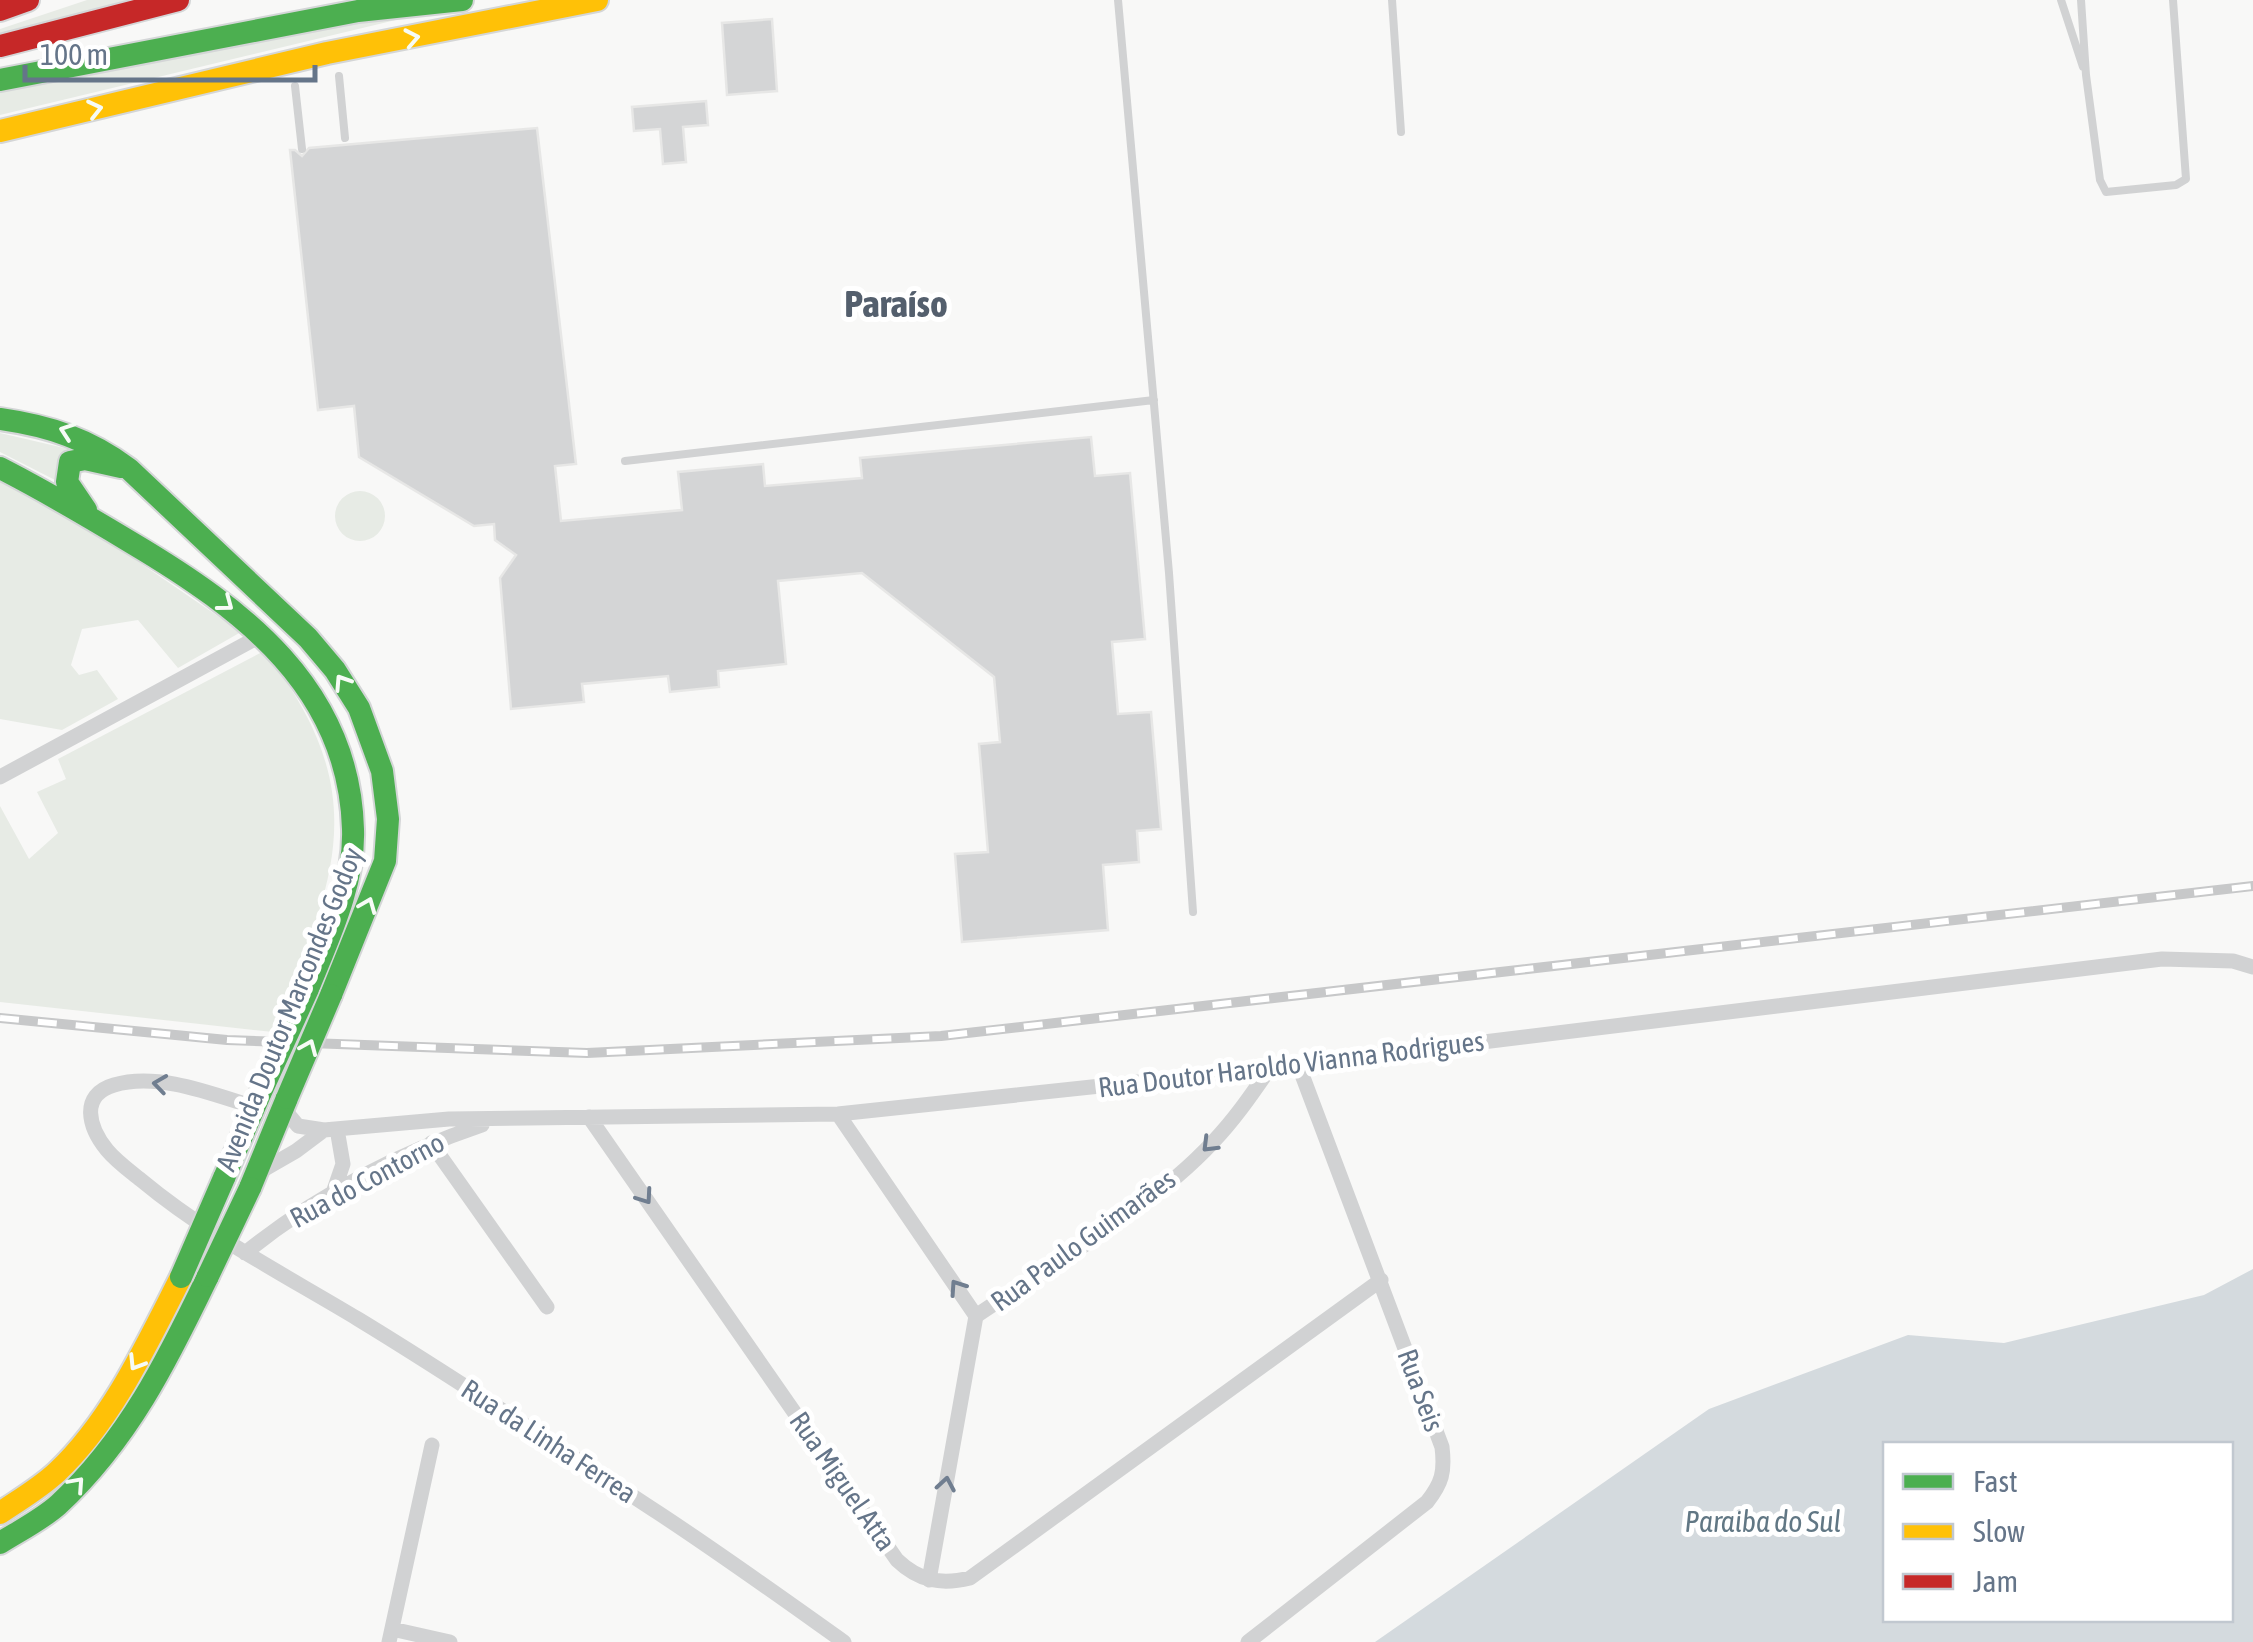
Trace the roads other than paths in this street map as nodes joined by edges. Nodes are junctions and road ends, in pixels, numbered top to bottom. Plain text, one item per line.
1 (28, 0) edge
2 (178, 0) edge
3 (462, 0) edge
4 (598, 0) edge
5 (1118, 0) edge
6 (1392, 0) edge
7 (2061, 0) edge
8 (2082, 0) edge
9 (2173, 0) edge
10 (0, 10) edge
11 (0, 46) edge
12 (2086, 75) junction
13 (339, 76) dead end
14 (0, 80) edge
15 (294, 86) dead end
16 (0, 131) edge
17 (1401, 132) dead end
18 (345, 138) dead end
19 (302, 149) dead end
20 (1154, 400) junction
21 (0, 420) edge
22 (625, 461) dead end
23 (0, 468) edge
24 (129, 469) junction
25 (94, 520) junction
26 (264, 634) junction
27 (0, 777) edge
28 (1193, 912) dead end
29 (2253, 967) edge
30 (1298, 1064) junction
31 (1270, 1068) junction
32 (257, 1099) junction
33 (285, 1103) junction
34 (838, 1114) junction
35 (590, 1117) junction
36 (495, 1120) junction
37 (331, 1129) junction
38 (431, 1142) junction
39 (253, 1181) junction
40 (333, 1194) junction
41 (246, 1253) junction
42 (1381, 1280) junction
43 (548, 1307) dead end
44 (976, 1316) junction
45 (432, 1444) dead end
46 (0, 1513) edge
47 (0, 1543) edge
48 (928, 1580) junction
49 (390, 1636) edge
50 (450, 1642) edge
51 (844, 1642) edge
52 (1248, 1642) edge

1 - 10 main road
2 - 11 main road
3 - 14 main road
16 -> 4 main road
5 - 20 lane
6 - 17 lane
7 - 12 lane
8 - 12 lane
9 - 12 lane
13 - 18 lane
15 - 19 lane
20 - 22 lane
20 - 28 lane
24 -> 21 main road, Avenida Doutor Marcondes Godoy
23 - 25 main road, Avenida Doutor Marcondes Godoy
24 - 25 main road
33 -> 24 main road, Avenida Doutor Marcondes Godoy, bridge
25 -> 26 main road, Avenida Doutor Marcondes Godoy
26 - 27 street
26 - 32 main road, Avenida Doutor Marcondes Godoy, bridge
29 - 30 street, Rua Doutor Haroldo Vianna Rodrigues
30 - 31 street, Rua Doutor Haroldo Vianna Rodrigues
30 - 42 street, Rua Seis
31 - 34 street, Rua Doutor Haroldo Vianna Rodrigues
31 -> 44 street, Rua Paulo Guimarães
32 -> 41 street, Rua da Linha Ferrea
32 -> 46 main road, Avenida Doutor Marcondes Godoy, bridge
33 - 37 street
33 - 39 main road, Avenida Doutor Marcondes Godoy
34 - 35 street, Rua Doutor Haroldo Vianna Rodrigues
44 -> 34 street, Rua Paulo Guimarães
35 - 36 street, Rua Doutor Haroldo Vianna Rodrigues
35 -> 48 street, Rua Miguel Atta
36 - 37 street, Rua Doutor Haroldo Vianna Rodrigues
36 - 38 street, Rua do Contorno
37 - 39 street
37 - 40 street
38 - 40 street, Rua do Contorno
38 - 43 street
47 -> 39 main road, Avenida Doutor Marcondes Godoy, bridge
40 - 41 street, Rua do Contorno
41 - 51 street, Rua da Linha Ferrea
42 - 48 street
42 - 52 street, Rua Seis
48 -> 44 street
45 - 49 street
49 - 50 street

